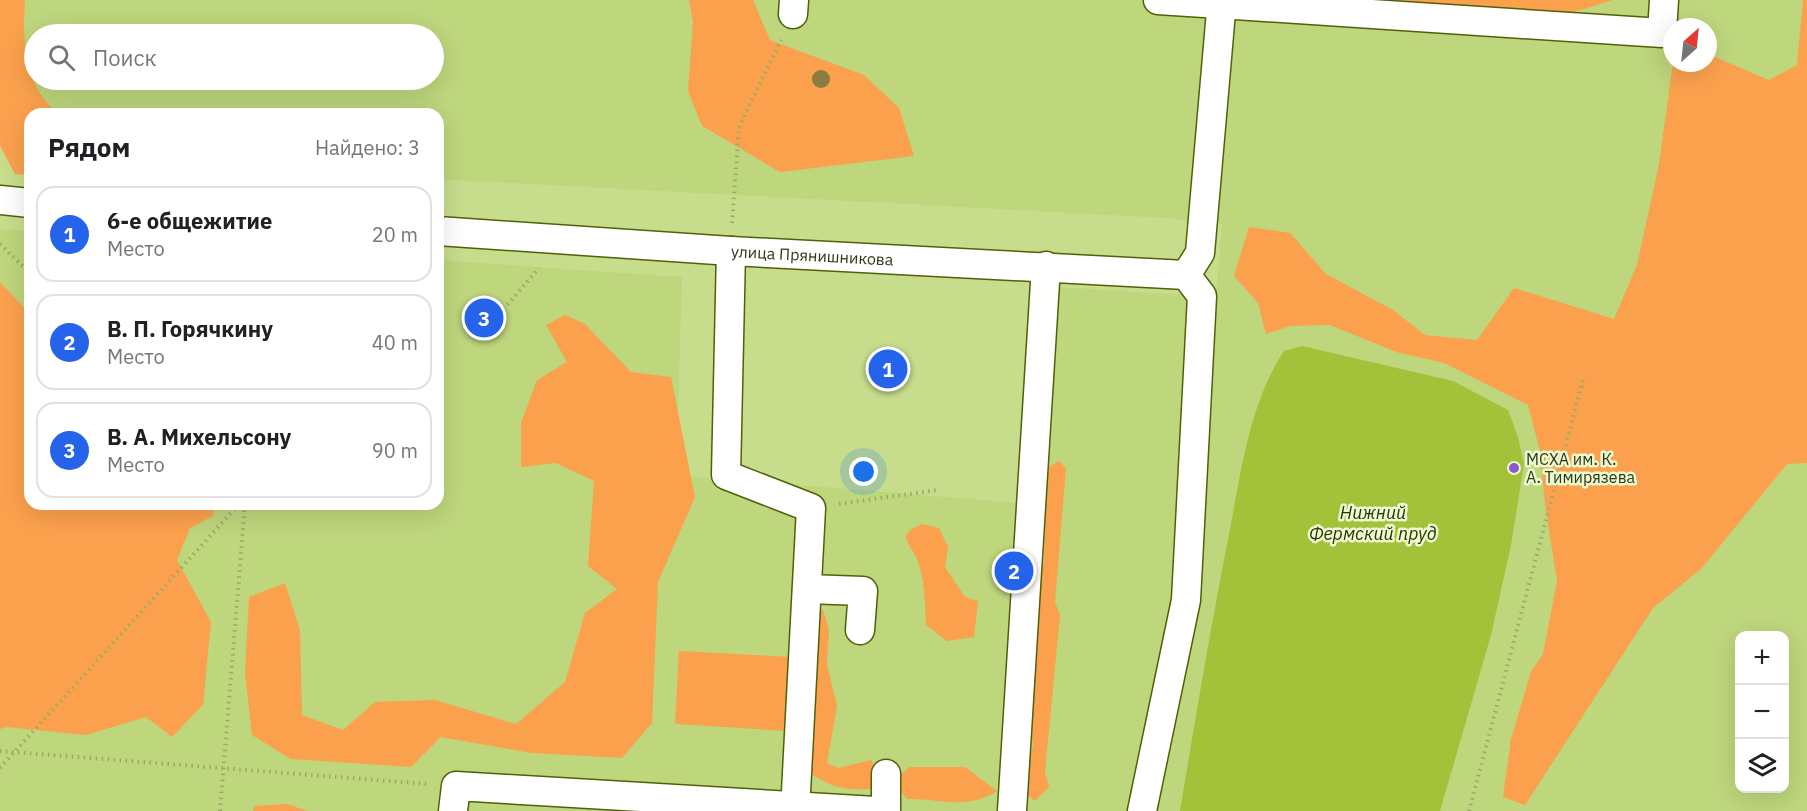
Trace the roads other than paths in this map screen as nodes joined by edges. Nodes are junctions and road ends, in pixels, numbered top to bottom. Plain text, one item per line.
1 (1158, 0) edge
2 (1664, 0) edge
3 (1222, 2) edge
4 (0, 200) edge
5 (24, 202) edge
6 (444, 231) edge
7 (731, 251) junction
8 (1046, 266) junction
9 (1186, 275) junction
10 (807, 589) junction
11 (860, 630) dead end
12 (886, 774) dead end
13 (455, 799) edge
14 (795, 809) edge
15 (875, 811) edge
16 (886, 811) edge
17 (1012, 811) edge
18 (1142, 811) edge

1 - 3 street
2 - 3 street
3 - 9 street
4 - 5 street
6 - 7 street, улица Прянишникова
7 - 8 street, улица Прянишникова
7 - 10 street
8 - 9 street, улица Прянишникова
8 - 17 street
9 - 18 street
10 - 11 street
10 - 14 street
12 - 16 street
13 - 14 street
14 - 15 street

